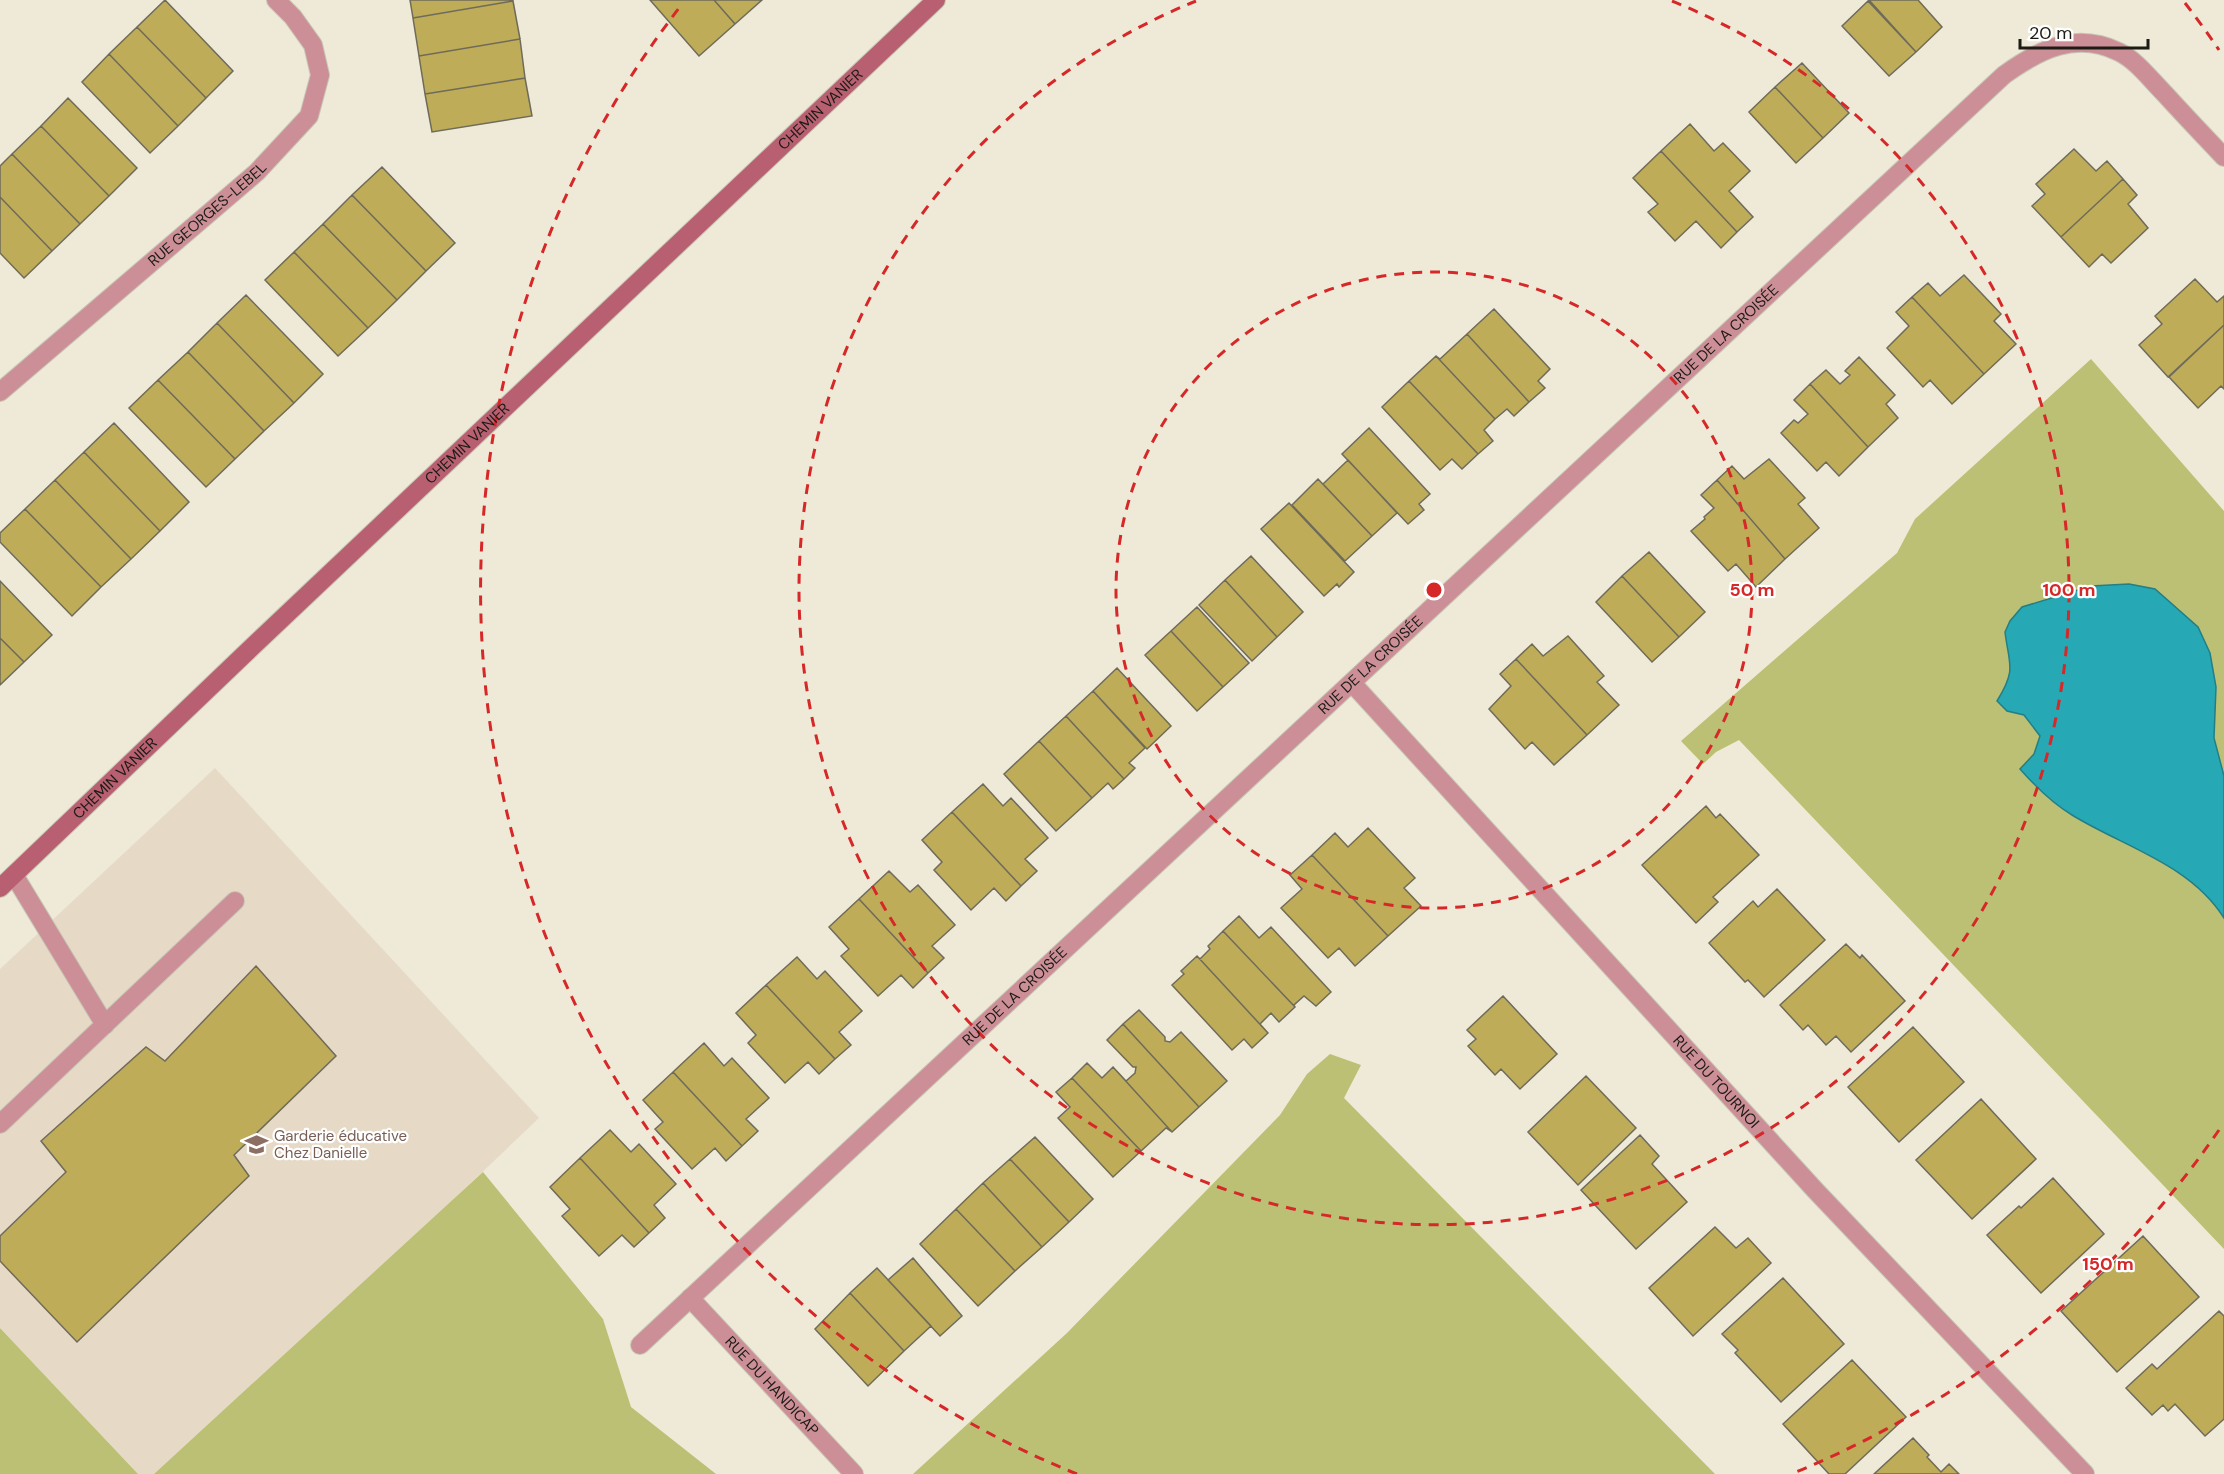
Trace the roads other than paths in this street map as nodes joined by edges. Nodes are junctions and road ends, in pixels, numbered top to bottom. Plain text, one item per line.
1 (276, 0) edge
2 (936, 0) edge
3 (2224, 157) edge
4 (0, 392) edge
5 (1352, 683) junction
6 (14, 875) junction
7 (0, 888) edge
8 (235, 901) dead end
9 (105, 1025) junction
10 (0, 1124) edge
11 (690, 1298) junction
12 (640, 1345) dead end
13 (854, 1474) edge
14 (2085, 1474) edge

1 - 4 street, RUE GEORGES-LEBEL
2 - 6 main road, CHEMIN VANIER
3 - 5 street, RUE DE LA CROISÉE
5 - 11 street, RUE DE LA CROISÉE
5 - 14 street, RUE DU TOURNOI
6 - 7 main road, CHEMIN VANIER
6 - 9 street
8 - 9 street
9 - 10 street
11 - 12 street, RUE DE LA CROISÉE
11 - 13 street, RUE DU HANDICAP

